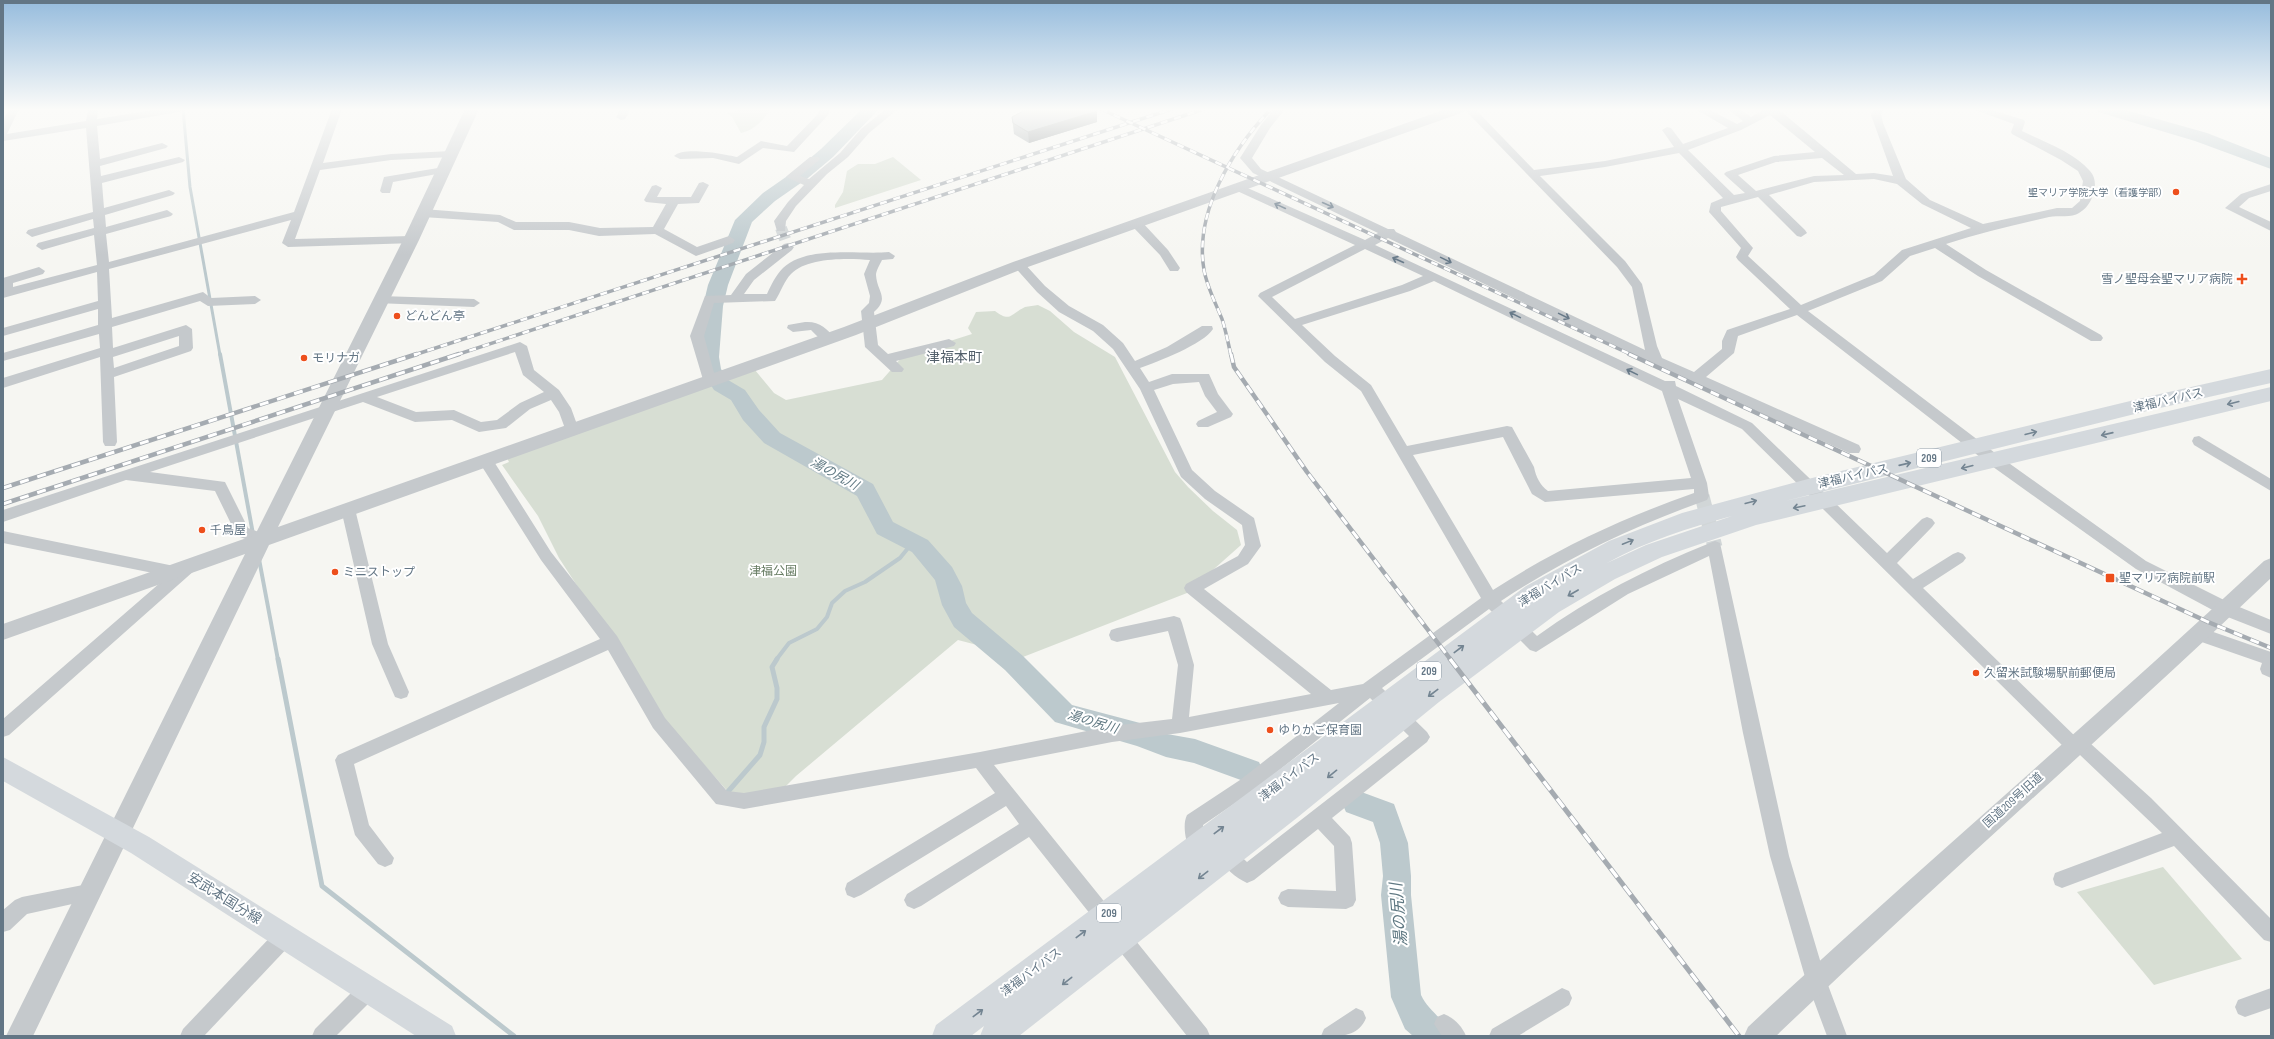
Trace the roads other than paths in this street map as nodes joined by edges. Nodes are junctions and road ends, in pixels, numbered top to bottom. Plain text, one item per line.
1 (94, 157) edge
2 (119, 157) edge
3 (319, 157) edge
4 (387, 157) edge
5 (396, 157) edge
6 (449, 157) edge
7 (724, 157) edge
8 (744, 157) edge
9 (841, 157) edge
10 (1246, 157) edge
11 (1324, 157) edge
12 (1515, 157) edge
13 (1638, 157) edge
14 (1689, 157) edge
15 (1795, 157) edge
16 (1828, 157) edge
17 (1892, 157) edge
18 (2064, 157) edge
19 (814, 159) dead end
20 (179, 160) dead end
21 (447, 162) junction
22 (94, 164) junction
23 (160, 165) junction
24 (316, 167) junction
25 (1531, 174) junction
26 (1852, 177) junction
27 (1267, 178) junction
28 (162, 179) dead end
29 (96, 181) junction
30 (1901, 181) junction
31 (811, 184) junction
32 (703, 185) dead end
33 (656, 188) dead end
34 (1239, 188) junction
35 (2271, 188) edge
36 (386, 191) dead end
37 (169, 193) dead end
38 (1757, 194) junction
39 (1730, 199) junction
40 (674, 201) junction
41 (98, 213) junction
42 (423, 213) junction
43 (167, 214) dead end
44 (299, 214) junction
45 (1137, 224) junction
46 (2271, 227) edge
47 (781, 228) tunnel mouth
48 (1982, 228) junction
49 (657, 230) junction
50 (100, 231) junction
51 (1390, 232) junction
52 (32, 233) dead end
53 (1801, 233) dead end
54 (411, 240) junction
55 (729, 240) dead end
56 (1936, 243) junction
57 (1365, 245) junction
58 (42, 246) dead end
59 (788, 247) dead end
60 (1019, 265) junction
61 (103, 266) junction
62 (1174, 268) dead end
63 (39, 271) dead end
64 (1434, 276) junction
65 (4, 294) edge
66 (735, 298) junction
67 (256, 300) dead end
68 (380, 300) junction
69 (474, 303) dead end
70 (103, 304) junction
71 (1799, 310) junction
72 (870, 324) junction
73 (1292, 324) junction
74 (104, 326) junction
75 (793, 328) dead end
76 (1207, 329) dead end
77 (3, 332) edge
78 (2096, 338) dead end
79 (828, 339) junction
80 (949, 343) dead end
81 (106, 353) junction
82 (3, 357) edge
83 (885, 359) junction
84 (1658, 361) junction
85 (1133, 366) junction
86 (897, 369) dead end
87 (1677, 371) junction
88 (107, 375) junction
89 (2271, 376) edge
90 (1696, 378) junction
91 (709, 380) junction
92 (3, 383) edge
93 (1146, 388) junction
94 (1668, 389) junction
95 (554, 393) junction
96 (2271, 394) edge
97 (363, 397) junction
98 (326, 409) junction
99 (1203, 424) dead end
100 (572, 430) junction
101 (2199, 441) dead end
102 (110, 442) dead end
103 (1978, 447) junction
104 (1854, 449) dead end
105 (1404, 452) junction
106 (1994, 460) junction
107 (486, 461) junction
108 (126, 475) junction
109 (1700, 483) junction
110 (2271, 486) edge
111 (1808, 487) junction
112 (1824, 502) junction
113 (348, 509) junction
114 (3, 516) edge
115 (1926, 523) dead end
116 (3, 537) edge
117 (262, 539) junction
118 (1958, 558) dead end
119 (1887, 563) junction
120 (191, 565) junction
121 (1600, 566) junction
122 (2271, 566) edge
123 (174, 571) junction
124 (1912, 586) junction
125 (1491, 601) junction
126 (2226, 609) junction
127 (2271, 627) edge
128 (3, 632) edge
129 (1117, 634) dead end
130 (2199, 634) junction
131 (611, 641) junction
132 (2271, 660) edge
133 (2271, 671) edge
134 (1369, 690) junction
135 (401, 692) dead end
136 (1327, 697) junction
137 (1180, 726) junction
138 (3, 730) edge
139 (2074, 746) junction
140 (980, 760) junction
141 (3, 768) edge
142 (1007, 796) junction
143 (1280, 799) junction
144 (1319, 817) junction
145 (1031, 826) junction
146 (119, 831) junction
147 (2175, 836) junction
148 (1197, 846) junction
149 (1227, 856) junction
150 (385, 858) dead end
151 (2062, 879) dead end
152 (854, 889) dead end
153 (88, 894) junction
154 (1288, 898) dead end
155 (914, 900) dead end
156 (1103, 918) junction
157 (3, 923) edge
158 (2271, 933) edge
159 (285, 936) junction
160 (1120, 940) junction
161 (1815, 982) junction
162 (369, 989) junction
163 (1562, 998) dead end
164 (2271, 998) edge
165 (2245, 1007) dead end
166 (1356, 1018) dead end
167 (19, 1036) edge
168 (190, 1036) edge
169 (322, 1036) edge
170 (442, 1036) edge
171 (947, 1036) edge
172 (995, 1036) edge
173 (1200, 1036) edge
174 (1331, 1036) edge
175 (1499, 1036) edge
176 (1757, 1036) edge
177 (1837, 1036) edge

1 - 22 street
2 - 22 street
3 - 24 street
4 - 24 street
5 - 21 street
6 - 21 street
7 - 8 street
9 - 31 street
10 - 27 street
11 - 27 street
12 - 25 street
13 - 25 street
14 - 39 street
15 - 38 street
16 - 26 street
17 - 30 street
18 - 48 street
19 - 31 street
20 - 23 street
21 - 36 street
21 - 42 street
22 - 29 street
23 - 28 street
23 - 29 street
24 - 44 street
25 - 84 street
26 - 30 street
26 - 38 street
27 - 34 street
27 -> 51 street
29 - 41 street
30 - 48 street
31 - 47 street
32 - 40 street
33 - 40 street
34 - 45 street
57 -> 34 street
35 - 46 street
37 - 41 street
38 - 39 street
38 - 53 street
39 - 71 street
40 - 49 street
41 - 50 street
41 - 52 street
42 - 49 street
42 - 54 street
43 - 50 street
44 - 54 street
44 - 61 street
45 - 60 street
45 - 62 street
48 - 56 street
49 - 55 street
50 - 58 street
50 - 61 street
51 - 57 street
51 -> 84 street
54 - 68 street
56 - 71 street
56 - 78 street
64 -> 57 street
57 - 73 street
59 - 66 street
60 - 72 street
60 - 85 street
61 - 65 street
61 - 70 street
63 - 65 street
64 - 73 street
94 -> 64 street
66 - 72 street
66 - 91 street
67 - 74 street
68 - 69 street
68 - 98 street
70 - 74 street
70 - 77 street
71 - 90 street
71 - 103 street
72 - 79 street
72 - 83 street
73 - 105 street
74 - 81 street
74 - 82 street
75 - 79 street
76 - 85 street
79 - 91 street
80 - 83 street
81 - 88 street
81 - 88 street
81 - 92 street
83 - 86 street
84 - 87 street
85 - 93 street
87 - 90 street
87 - 94 street
88 - 102 street
103 -> 89 highway, 津福バイパス / 209
90 - 104 street
91 - 100 street
93 - 99 street
93 - 136 street
94 - 109 street
94 - 111 street
95 - 97 street
95 - 97 street
95 - 100 street
96 -> 106 highway, 津福バイパス / 209
97 - 98 street
98 - 108 street
98 - 117 street
100 - 107 street
101 - 110 street
103 - 106 street
111 -> 103 highway, 津福バイパス / 209
105 - 109 street
105 - 125 street
106 -> 112 highway, 津福バイパス / 209
106 - 126 street
107 - 113 street
107 - 131 street
108 - 114 street
108 - 117 street
109 - 125 street
111 - 112 street
121 -> 111 highway, 津福バイパス / 209
112 - 119 street
112 -> 121 highway, 津福バイパス / 209
113 - 117 street
113 - 135 street
115 - 119 street
116 - 123 street
117 - 120 street
117 - 146 street
118 - 124 street
119 - 124 street
120 - 123 street
120 - 138 street
121 - 143 highway, 津福バイパス / 209
122 - 126 street, 国道209号旧道
123 - 128 street
124 - 139 street
125 - 134 street
125 - 161 street
126 - 127 street
126 - 130 street, 国道209号旧道
129 - 137 street
130 - 132 street
130 - 139 street, 国道209号旧道
131 - 140 street
131 - 150 street
132 - 133 street
134 - 136 street
134 - 144 street
134 - 148 street
136 - 137 street
137 - 140 street
139 - 147 street
139 - 161 street, 国道209号旧道
140 - 142 street
141 - 146 main road, 安武本国分線
142 - 145 street
142 - 152 street
148 -> 143 highway, 津福バイパス / 209
143 - 149 highway, 津福バイパス / 209
144 - 149 street
144 - 154 street
145 - 155 street
145 - 156 street
146 - 153 street
146 - 159 main road, 安武本国分線
147 - 151 street
147 - 158 street
148 - 156 highway, 津福バイパス / 209
149 -> 160 highway, 津福バイパス / 209
153 - 157 street
153 - 167 street
156 - 160 street
171 -> 156 highway, 津福バイパス / 209
159 - 162 main road, 安武本国分線
159 - 168 street
160 -> 172 highway, 津福バイパス / 209
160 - 173 street
161 - 176 street, 国道209号旧道
161 - 177 street
162 - 169 street
162 - 170 main road, 安武本国分線
163 - 175 street
164 - 165 street
166 - 174 street

